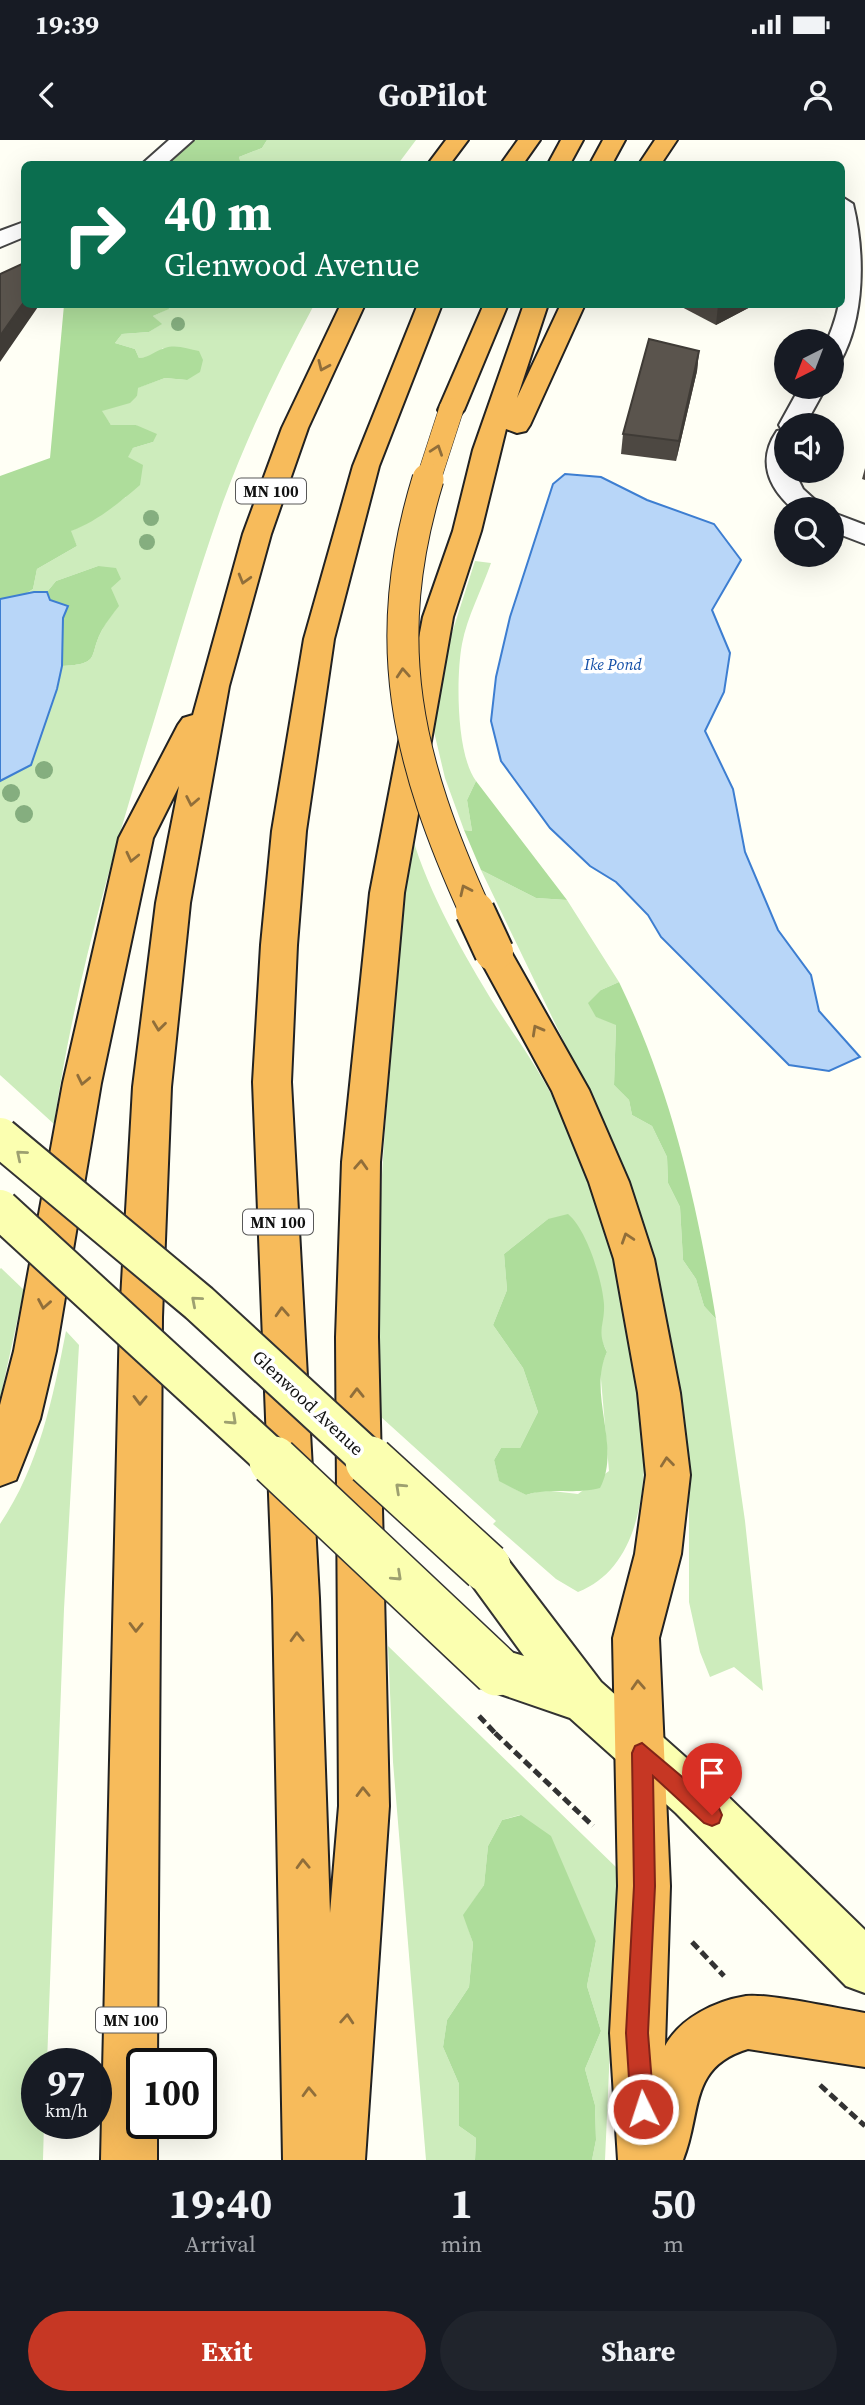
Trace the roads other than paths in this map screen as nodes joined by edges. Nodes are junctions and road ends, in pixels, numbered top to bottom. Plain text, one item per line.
1 (181, 140) edge
2 (447, 140) edge
3 (457, 140) edge
4 (529, 140) edge
5 (572, 140) edge
6 (614, 140) edge
7 (666, 140) edge
8 (156, 161) edge
9 (435, 161) edge
10 (441, 161) edge
11 (514, 161) edge
12 (561, 161) edge
13 (603, 161) edge
14 (652, 161) edge
15 (845, 208) edge
16 (21, 230) edge
17 (0, 240) edge
18 (351, 308) edge
19 (428, 308) edge
20 (494, 308) edge
21 (535, 308) edge
22 (571, 308) edge
23 (844, 335) edge
24 (844, 526) edge
25 (467, 531) junction
26 (865, 536) edge
27 (214, 686) junction
28 (0, 1137) edge
29 (0, 1209) edge
30 (0, 1466) edge
31 (584, 1699) junction
32 (642, 1753) junction
33 (865, 1967) edge
34 (865, 2040) edge
35 (129, 2160) edge
36 (311, 2160) edge
37 (337, 2160) edge
38 (646, 2160) edge
39 (656, 2160) edge

1 - 8 street
2 - 9 highway
3 - 10 highway
4 - 11 highway
5 - 12 highway
6 - 13 highway
7 - 14 highway
15 - 23 street
16 - 17 street
18 -> 27 highway, MN 100
36 -> 19 highway, MN 100
32 -> 20 highway, bridge
21 - 25 highway
22 - 25 highway
24 - 26 street
37 -> 25 highway
27 -> 30 highway
27 -> 35 highway, MN 100
31 -> 28 street, Glenwood Avenue, bridge
29 -> 31 street, Glenwood Avenue, bridge
31 - 32 street, Glenwood Avenue
32 - 33 street, Glenwood Avenue
32 - 38 highway
34 - 39 highway

